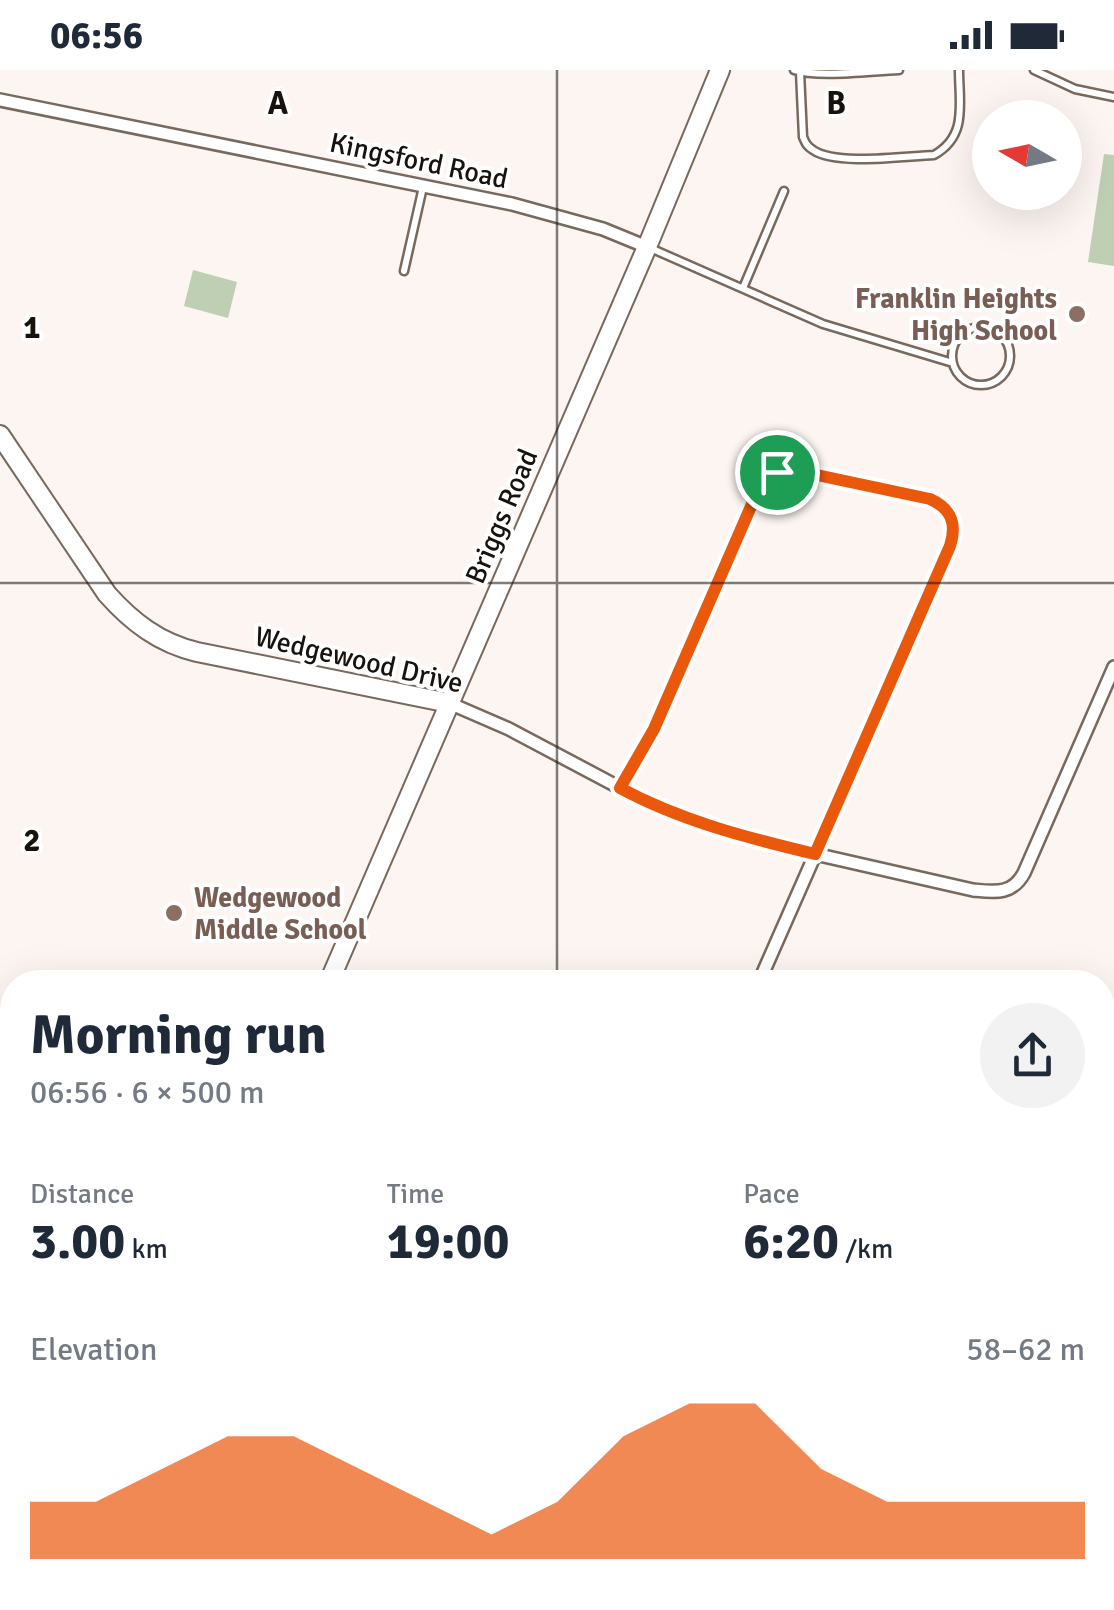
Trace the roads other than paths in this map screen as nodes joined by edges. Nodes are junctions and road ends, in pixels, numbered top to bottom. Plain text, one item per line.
1 (720, 70) edge
2 (899, 70) edge
3 (959, 70) edge
4 (1034, 70) edge
5 (796, 71) edge
6 (1114, 97) edge
7 (0, 100) edge
8 (423, 186) junction
9 (784, 191) dead end
10 (647, 247) junction
11 (404, 271) dead end
12 (742, 288) junction
13 (953, 363) junction
14 (0, 434) edge
15 (1114, 666) edge
16 (450, 704) junction
17 (620, 788) junction
18 (815, 854) junction
19 (333, 970) edge
20 (764, 970) edge

1 - 10 street, Briggs Road
2 - 5 lane
3 - 5 lane
4 - 6 lane
7 - 8 street, Kingsford Road
8 - 10 street, Kingsford Road
8 - 11 lane
9 - 12 lane
10 - 12 lane
10 - 16 street, Briggs Road
12 - 13 lane
13 - 13 lane
14 - 16 street, Wedgewood Drive
15 - 18 street, Wedgewood Drive
16 - 17 street, Wedgewood Drive
16 - 19 street, Briggs Road
17 - 18 street, Wedgewood Drive
17 - 18 street
18 - 20 street

